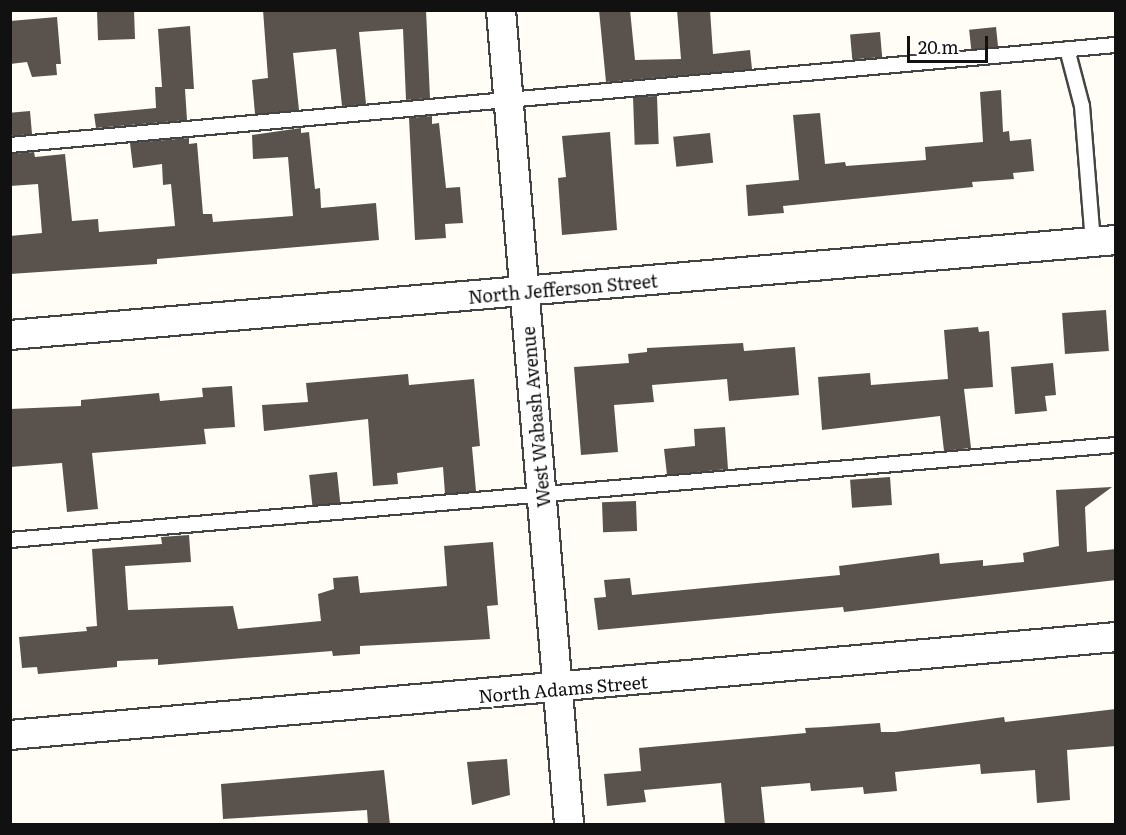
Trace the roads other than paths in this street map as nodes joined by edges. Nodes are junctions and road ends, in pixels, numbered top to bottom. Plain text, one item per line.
1 (501, 10) edge
2 (1116, 45) edge
3 (1067, 49) junction
4 (509, 100) junction
5 (10, 145) edge
6 (1104, 241) edge
7 (526, 292) junction
8 (10, 335) edge
9 (1116, 445) edge
10 (543, 496) junction
11 (10, 540) edge
12 (1116, 637) edge
13 (558, 690) junction
14 (10, 735) edge
15 (569, 825) edge

1 - 4 street, West Wabash Avenue
2 - 3 lane
3 - 4 lane
3 - 6 lane
4 - 5 lane
4 - 7 street, West Wabash Avenue
6 - 7 street, North Jefferson Street
7 - 8 street, North Jefferson Street
7 - 10 street, West Wabash Avenue
9 - 10 lane
10 - 11 lane
10 - 13 street, West Wabash Avenue
12 - 13 street, North Adams Street
13 - 14 street, North Adams Street
13 - 15 street, West Wabash Avenue

